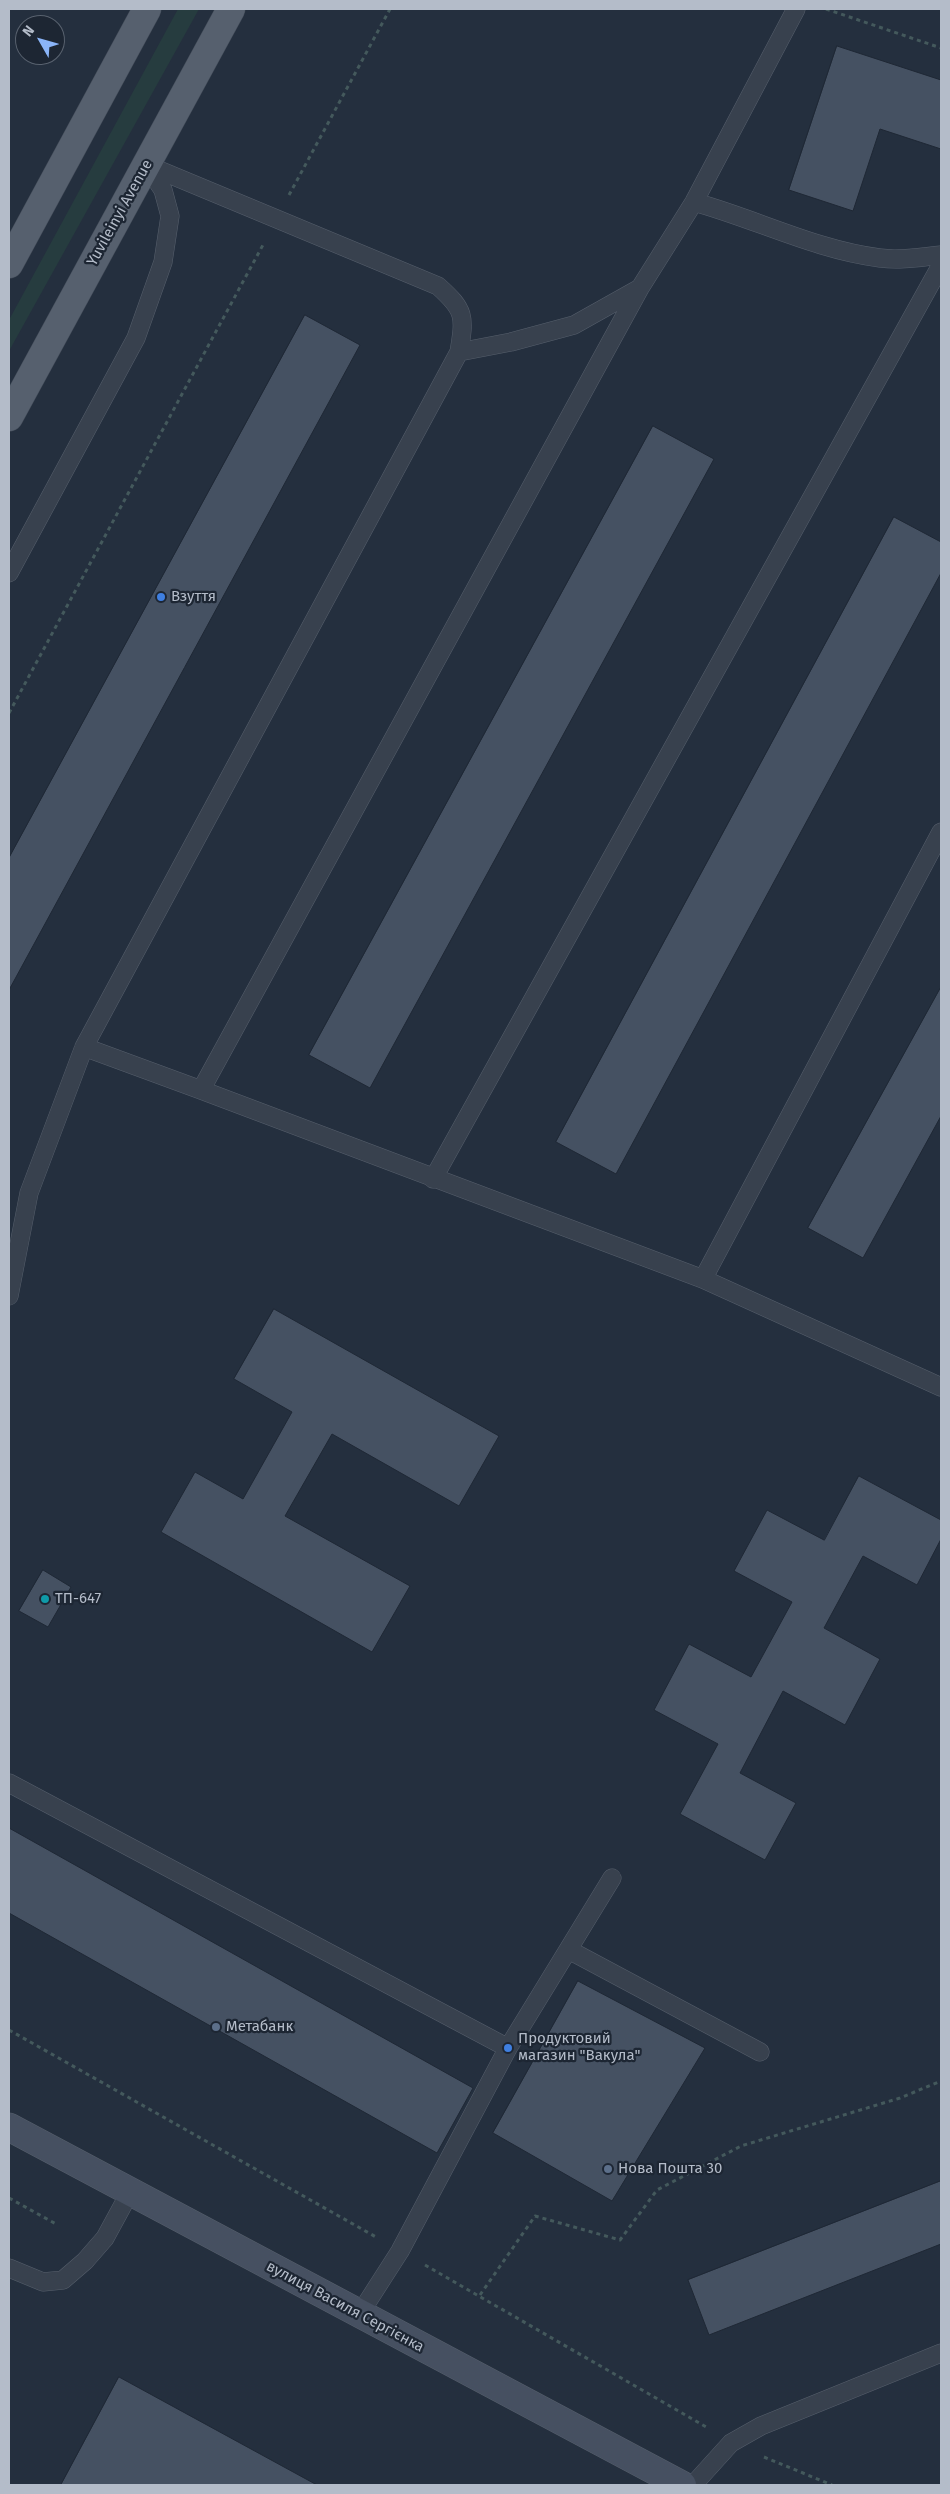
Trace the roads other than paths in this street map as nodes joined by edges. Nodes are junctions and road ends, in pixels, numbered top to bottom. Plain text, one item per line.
1 (148, 9) edge
2 (231, 9) edge
3 (796, 9) edge
4 (147, 165) junction
5 (694, 202) junction
6 (941, 255) edge
7 (9, 264) edge
8 (941, 265) edge
9 (640, 288) junction
10 (459, 352) junction
11 (9, 416) edge
12 (9, 573) edge
13 (941, 832) edge
14 (84, 1046) junction
15 (201, 1090) junction
16 (433, 1179) junction
17 (703, 1280) junction
18 (9, 1296) edge
19 (941, 1387) edge
20 (9, 1783) edge
21 (612, 1878) dead end
22 (569, 1950) junction
23 (508, 2048) junction
24 (760, 2052) dead end
25 (9, 2127) edge
26 (130, 2192) junction
27 (9, 2268) edge
28 (359, 2315) junction
29 (941, 2353) edge
30 (682, 2485) edge
31 (693, 2485) edge

1 - 7 main road
2 - 4 main road, Yuvileinyi Avenue
3 - 5 lane
4 - 10 lane
4 - 11 main road, Yuvileinyi Avenue
4 - 12 lane
5 - 6 lane
5 - 9 lane
8 - 16 lane
9 - 10 lane
9 - 15 lane
10 - 14 lane
13 - 17 lane
14 - 15 lane
14 - 18 lane
15 - 16 lane
16 - 17 lane
17 - 19 lane
20 - 23 lane
21 - 22 lane
22 - 23 lane
22 - 24 lane
23 - 28 lane
25 - 26 main road, вулиця Василя Сергієнка
26 - 27 lane
26 - 28 main road, вулиця Василя Сергієнка
28 - 30 main road, вулиця Василя Сергієнка
29 - 31 lane

